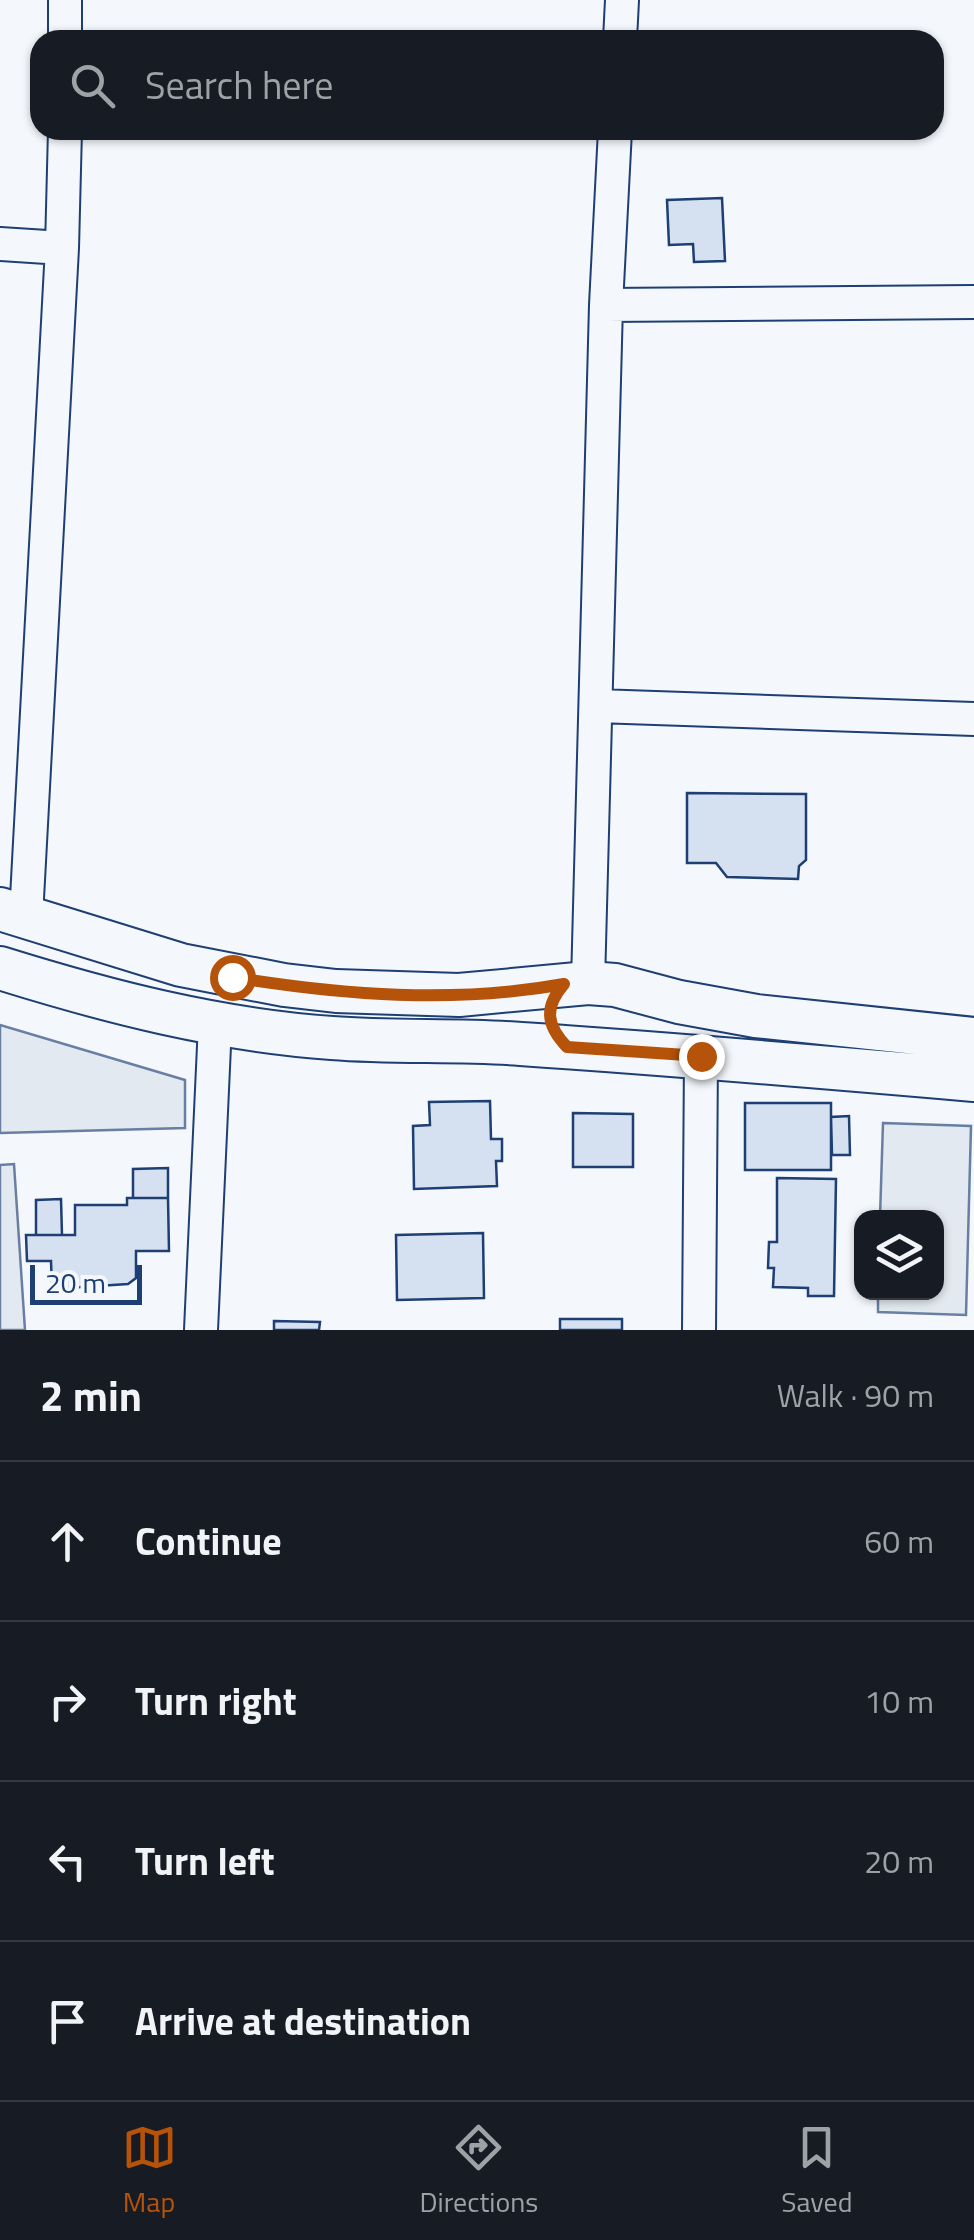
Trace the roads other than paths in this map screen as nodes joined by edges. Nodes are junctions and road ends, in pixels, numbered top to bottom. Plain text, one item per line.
1 (66, 0) edge
2 (622, 0) edge
3 (66, 30) edge
4 (620, 30) edge
5 (65, 140) edge
6 (614, 140) edge
7 (0, 244) edge
8 (62, 248) junction
9 (974, 302) edge
10 (606, 305) junction
11 (597, 706) junction
12 (974, 719) edge
13 (13, 913) edge
14 (0, 968) edge
15 (589, 984) junction
16 (215, 1024) junction
17 (974, 1039) edge
18 (586, 1048) junction
19 (701, 1056) junction
20 (974, 1080) edge
21 (201, 1330) edge
22 (699, 1330) edge

1 - 3 street
2 - 4 street
5 - 8 street
6 - 10 street
7 - 8 street
8 - 13 street
9 - 10 street
10 - 11 street
11 - 12 street
11 - 15 street
13 - 15 street
14 - 16 street
15 - 17 street
15 - 18 street
15 - 18 street
16 - 18 street
16 - 21 street
18 - 19 street
19 - 20 street
19 - 22 street

